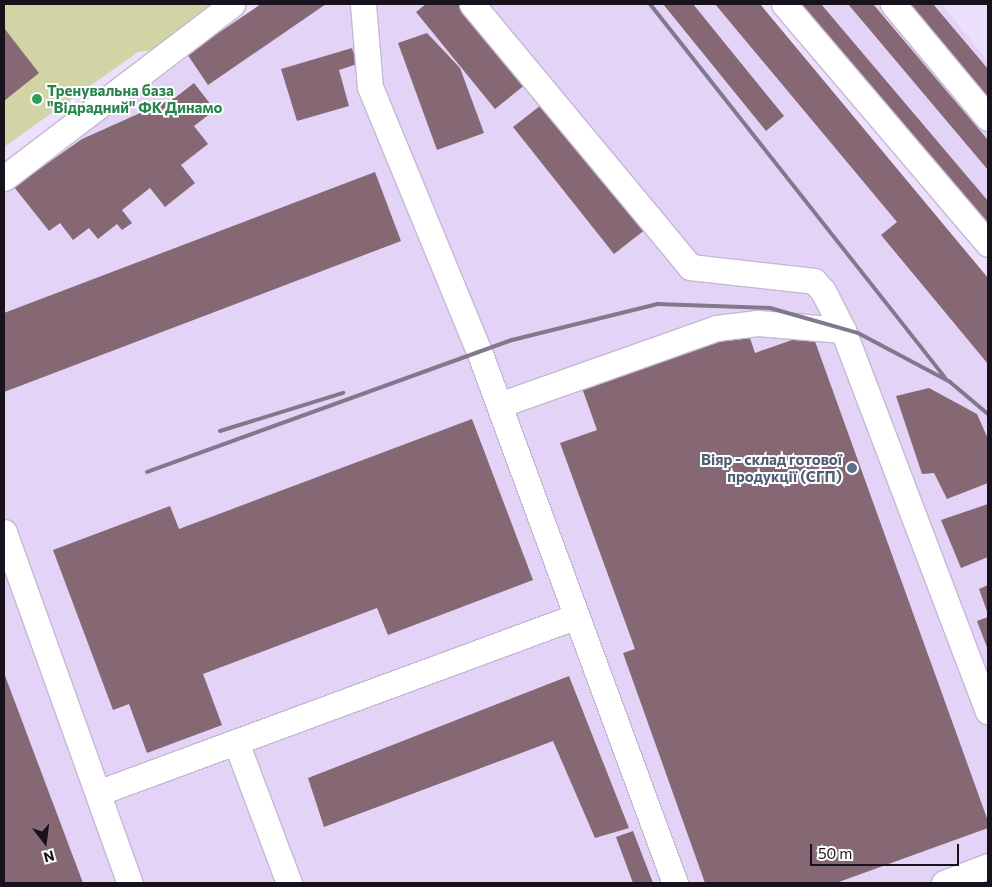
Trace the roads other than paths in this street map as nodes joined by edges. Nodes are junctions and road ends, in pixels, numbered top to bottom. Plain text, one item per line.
1 (232, 4) edge
2 (363, 4) edge
3 (472, 4) edge
4 (784, 4) edge
5 (893, 4) edge
6 (988, 118) edge
7 (4, 178) edge
8 (988, 244) edge
9 (842, 330) junction
10 (499, 406) junction
11 (4, 532) edge
12 (8, 565) edge
13 (577, 616) junction
14 (988, 711) edge
15 (236, 742) junction
16 (100, 792) junction
17 (988, 866) edge
18 (130, 883) edge
19 (289, 883) edge
20 (675, 883) edge
21 (944, 883) edge

1 - 7 street
2 - 10 street
3 - 9 street
4 - 8 street
5 - 6 street
9 - 10 street
9 - 14 street
10 - 13 street
11 - 12 street
12 - 16 street
13 - 15 street
13 - 20 street
15 - 16 street
15 - 19 street
16 - 18 street
17 - 21 street

